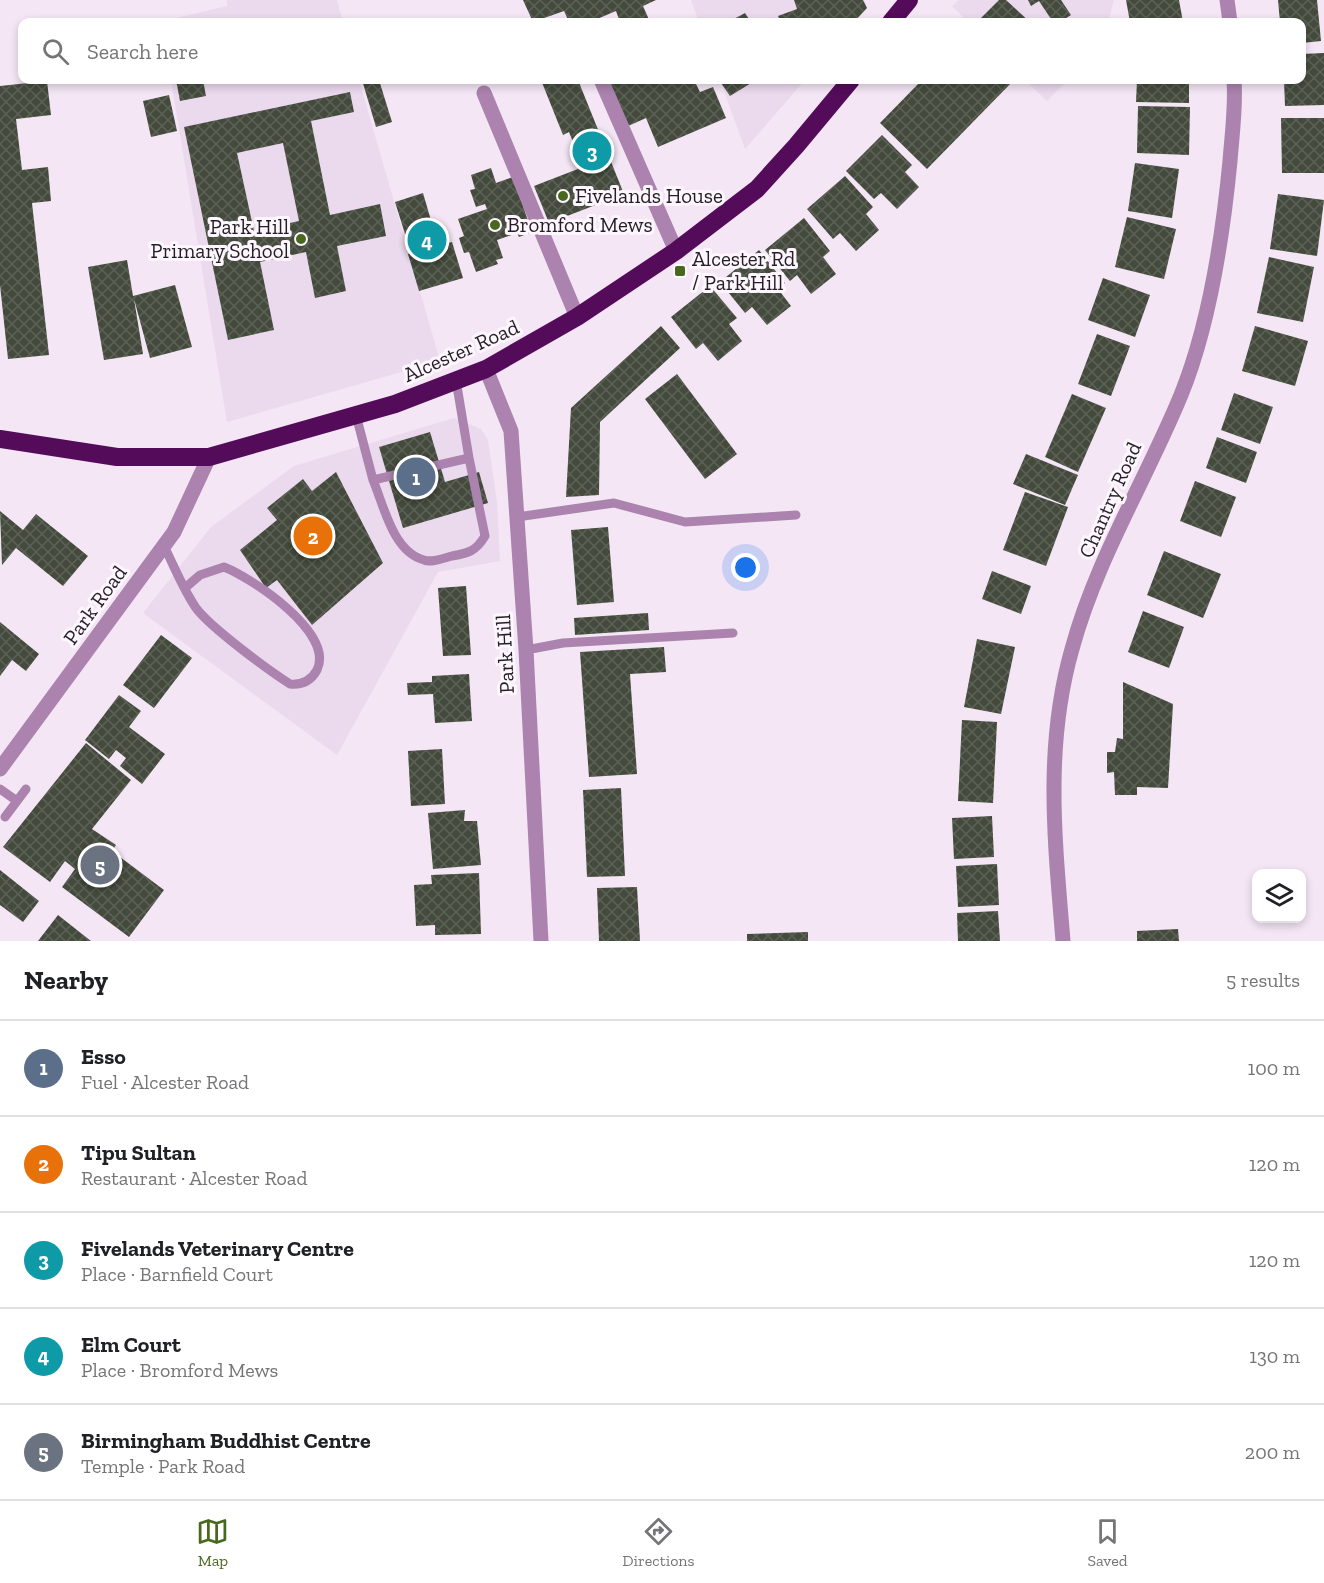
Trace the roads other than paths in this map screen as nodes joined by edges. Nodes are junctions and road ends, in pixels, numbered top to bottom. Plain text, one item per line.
1 (909, 0) edge
2 (1227, 0) edge
3 (894, 18) edge
4 (1229, 18) edge
5 (603, 84) edge
6 (848, 84) edge
7 (1234, 84) edge
8 (484, 93) dead end
9 (676, 251) junction
10 (577, 317) junction
11 (486, 369) junction
12 (456, 380) junction
13 (356, 415) junction
14 (0, 439) edge
15 (209, 457) junction
16 (469, 458) junction
17 (374, 480) junction
18 (796, 515) dead end
19 (517, 517) junction
20 (164, 546) junction
21 (185, 588) junction
22 (733, 633) dead end
23 (526, 650) junction
24 (0, 769) edge
25 (0, 789) edge
26 (26, 789) dead end
27 (17, 801) junction
28 (5, 817) dead end
29 (541, 941) edge
30 (1063, 941) edge

1 - 3 highway
2 - 4 street
5 - 9 street
6 - 9 highway, Alcester Road
7 - 30 street, Chantry Road
8 - 10 street
9 - 10 highway, Alcester Road
10 - 11 highway, Alcester Road
11 - 12 highway, Alcester Road
11 - 19 street, Park Hill
12 - 13 highway, Alcester Road
12 - 16 lane
13 - 15 highway, Alcester Road
13 - 17 lane
14 - 15 highway, Alcester Road
15 - 20 street, Park Road
16 - 17 lane
16 - 17 lane
18 - 19 lane
19 - 23 street, Park Hill
20 - 21 lane
20 - 24 street, Park Road
21 - 21 lane
22 - 23 lane
23 - 29 street, Park Hill
25 - 27 lane
26 - 27 lane
27 - 28 lane

